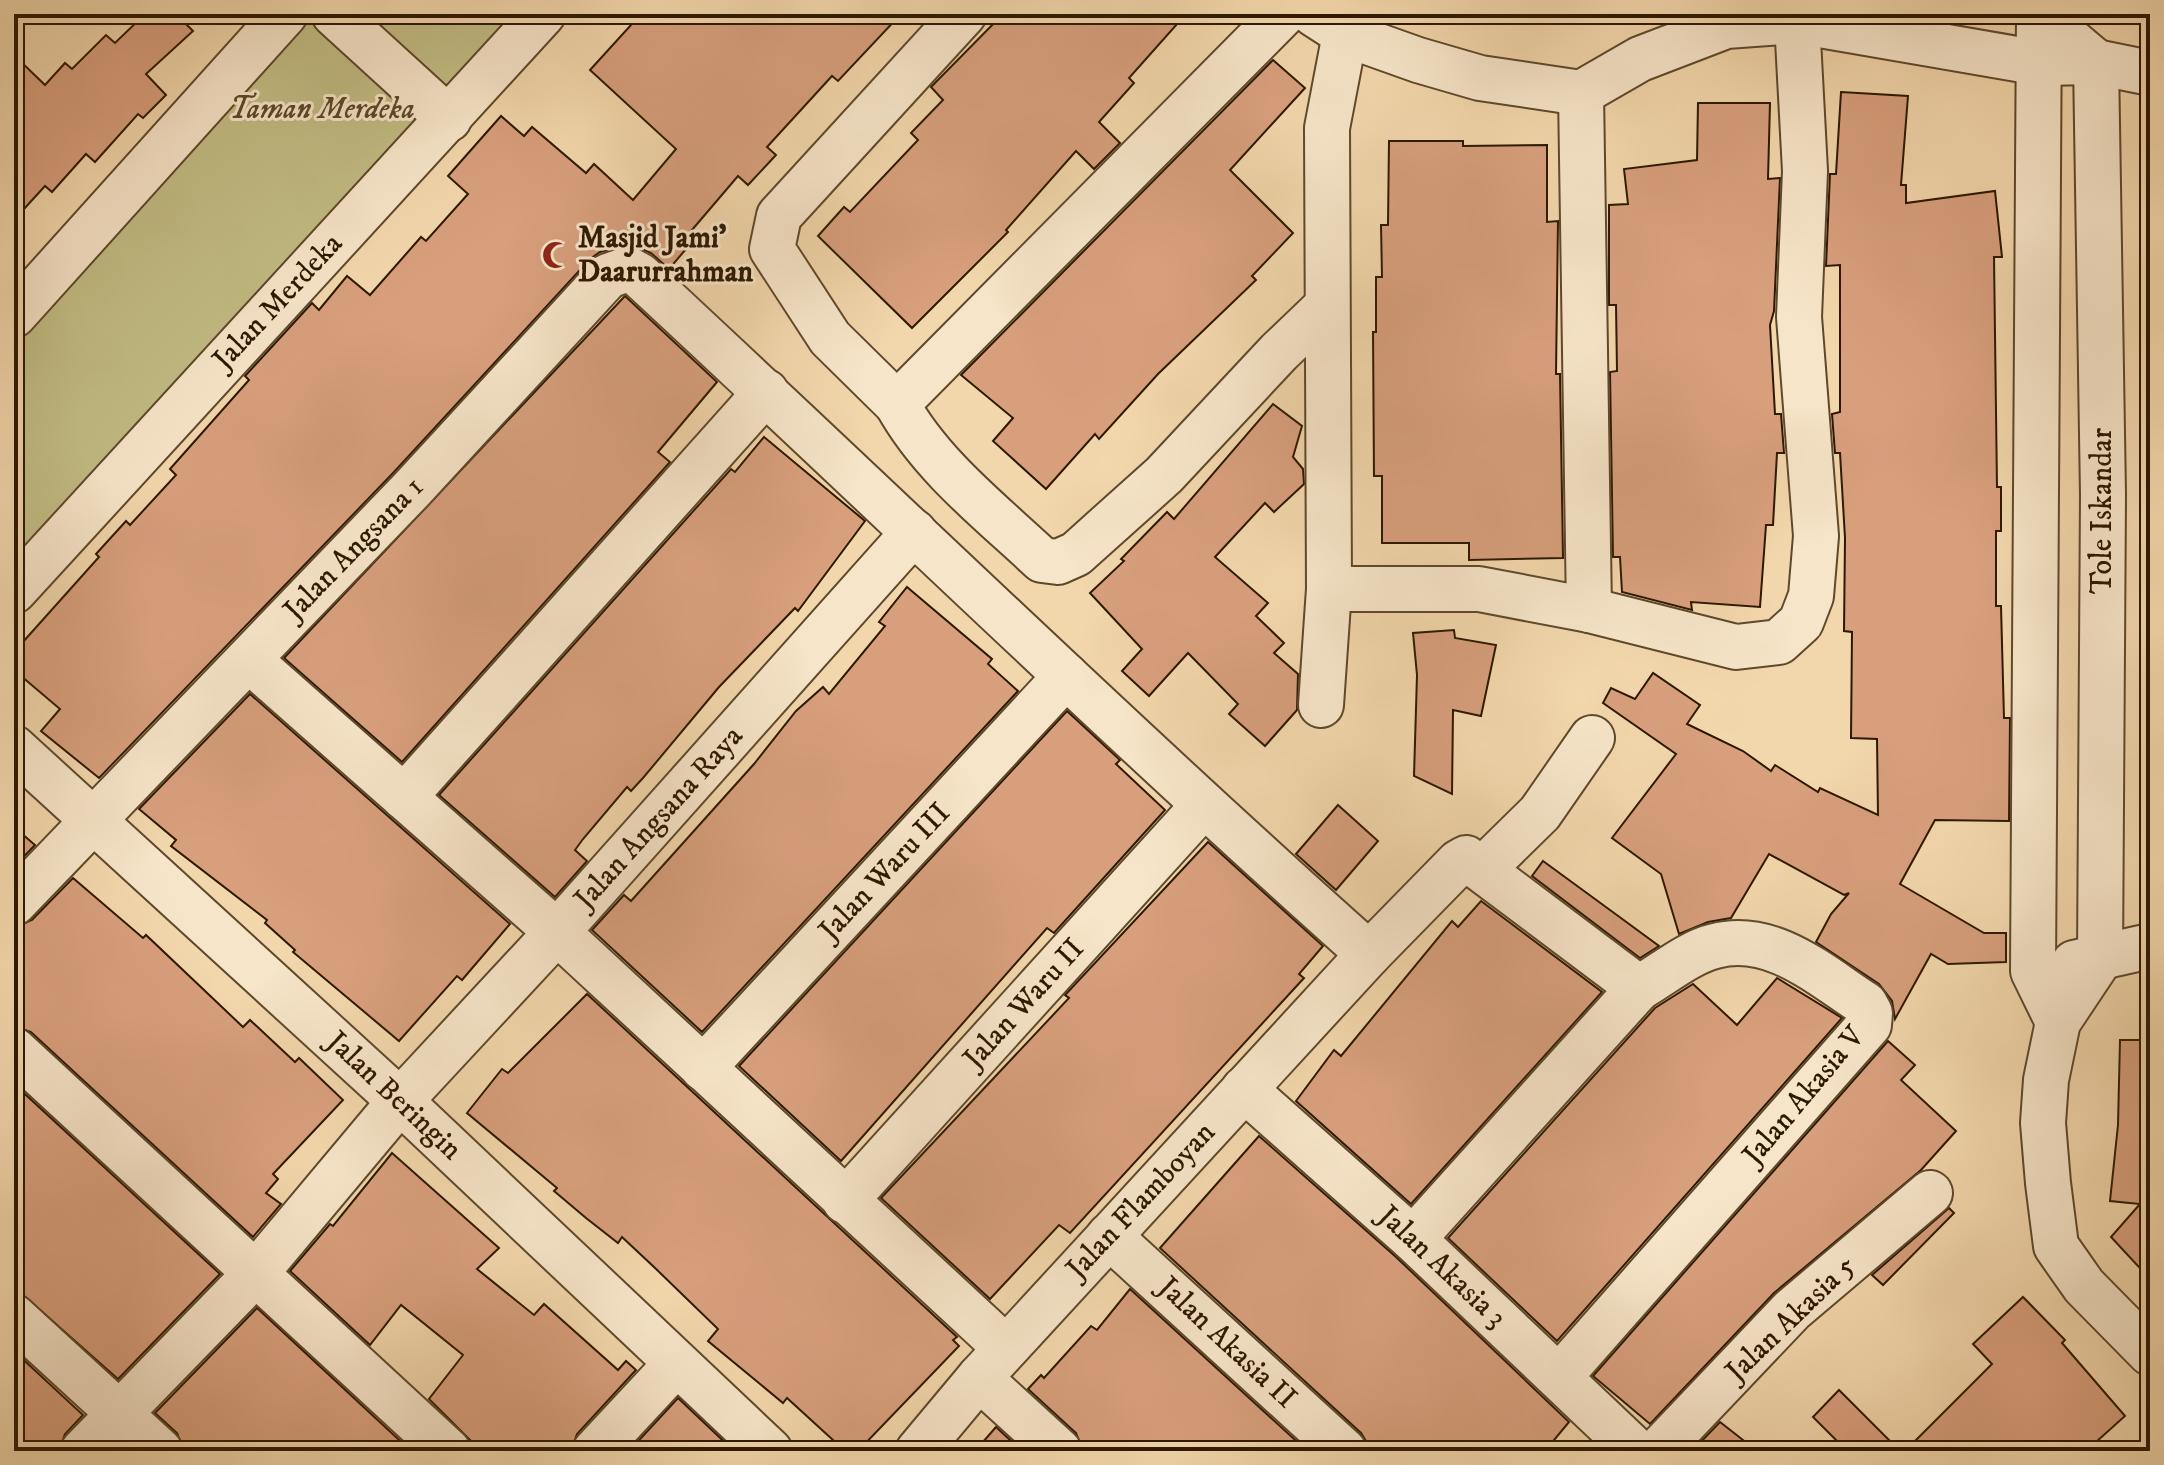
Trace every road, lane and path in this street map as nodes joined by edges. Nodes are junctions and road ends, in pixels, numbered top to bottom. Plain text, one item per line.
1 (285, 14) edge
2 (334, 14) edge
3 (543, 14) edge
4 (964, 14) edge
5 (1283, 14) edge
6 (2039, 14) edge
7 (1797, 21) junction
8 (1329, 24) edge
9 (2096, 62) junction
10 (2040, 63) junction
11 (2150, 73) edge
12 (1581, 93) junction
13 (449, 119) junction
14 (1325, 308) junction
15 (14, 315) edge
16 (766, 392) junction
17 (897, 404) junction
18 (2103, 495) junction
19 (2035, 501) junction
20 (914, 532) junction
21 (1329, 589) junction
22 (14, 591) edge
23 (1589, 610) junction
24 (249, 660) junction
25 (1066, 676) junction
26 (1321, 705) dead end
27 (1592, 738) dead end
28 (14, 748) edge
29 (404, 797) junction
30 (1203, 806) junction
31 (94, 818) junction
32 (1483, 869) junction
33 (14, 903) edge
34 (557, 932) junction
35 (2150, 946) edge
36 (1369, 954) junction
37 (2100, 959) junction
38 (2033, 971) junction
39 (1639, 988) junction
40 (2058, 1022) junction
41 (14, 1050) edge
42 (703, 1068) junction
43 (1244, 1089) junction
44 (400, 1101) junction
45 (1930, 1193) dead end
46 (845, 1201) junction
47 (1109, 1236) junction
48 (1413, 1239) junction
49 (256, 1273) junction
50 (14, 1317) edge
51 (2150, 1353) edge
52 (993, 1363) junction
53 (676, 1364) junction
54 (1560, 1376) junction
55 (119, 1414) junction
56 (83, 1451) edge
57 (160, 1451) edge
58 (448, 1451) edge
59 (595, 1451) edge
60 (770, 1451) edge
61 (918, 1451) edge
62 (1059, 1451) edge
63 (1344, 1451) edge
64 (1636, 1451) edge
65 (1658, 1451) edge

1 - 15 street
2 - 13 street
3 - 13 street, Jalan Merdeka
4 - 17 street
5 - 17 street
6 - 9 street
6 - 10 street
7 - 10 street
7 - 12 street
7 - 23 street
8 - 12 street
8 - 14 street
9 - 10 street
9 - 11 street
9 - 18 street, Tole Iskandar
10 - 19 street
12 - 23 street
13 - 22 street, Jalan Merdeka
14 - 17 street
14 - 21 street
16 - 20 street
16 - 24 street, Jalan Angsana 1
16 - 29 street
18 - 19 street
18 - 37 street, Tole Iskandar
19 - 38 street
20 - 25 street
20 - 34 street, Jalan Angsana Raya
21 - 23 street
21 - 26 street
24 - 29 street
24 - 31 street, Jalan Angsana 1
25 - 30 street
25 - 42 street, Jalan Waru III
27 - 32 street
28 - 31 street, Jalan Beringin
29 - 34 street
30 - 36 street
30 - 46 street, Jalan Waru II
31 - 33 street, Jalan Angsana 1
31 - 44 street, Jalan Beringin
32 - 36 street, Jalan Flamboyan
32 - 39 street
34 - 42 street
34 - 44 street, Jalan Angsana Raya
35 - 37 street
36 - 43 street, Jalan Flamboyan
37 - 38 street
37 - 40 street
38 - 40 street
39 - 48 street
39 - 54 street, Jalan Akasia V
40 - 51 street
41 - 49 street
42 - 46 street
43 - 47 street, Jalan Flamboyan
43 - 48 street, Jalan Akasia 3
44 - 49 street, Jalan Angsana Raya
44 - 53 street, Jalan Beringin
45 - 65 street, Jalan Akasia 5
46 - 52 street
47 - 52 street, Jalan Flamboyan
47 - 63 street, Jalan Akasia II
48 - 54 street, Jalan Akasia 3
49 - 55 street, Jalan Angsana Raya
49 - 58 street
50 - 55 street
52 - 61 street, Jalan Flamboyan
52 - 62 street
53 - 59 street
53 - 60 street, Jalan Beringin
54 - 64 street, Jalan Akasia 3
55 - 56 street, Jalan Angsana Raya
55 - 57 street

